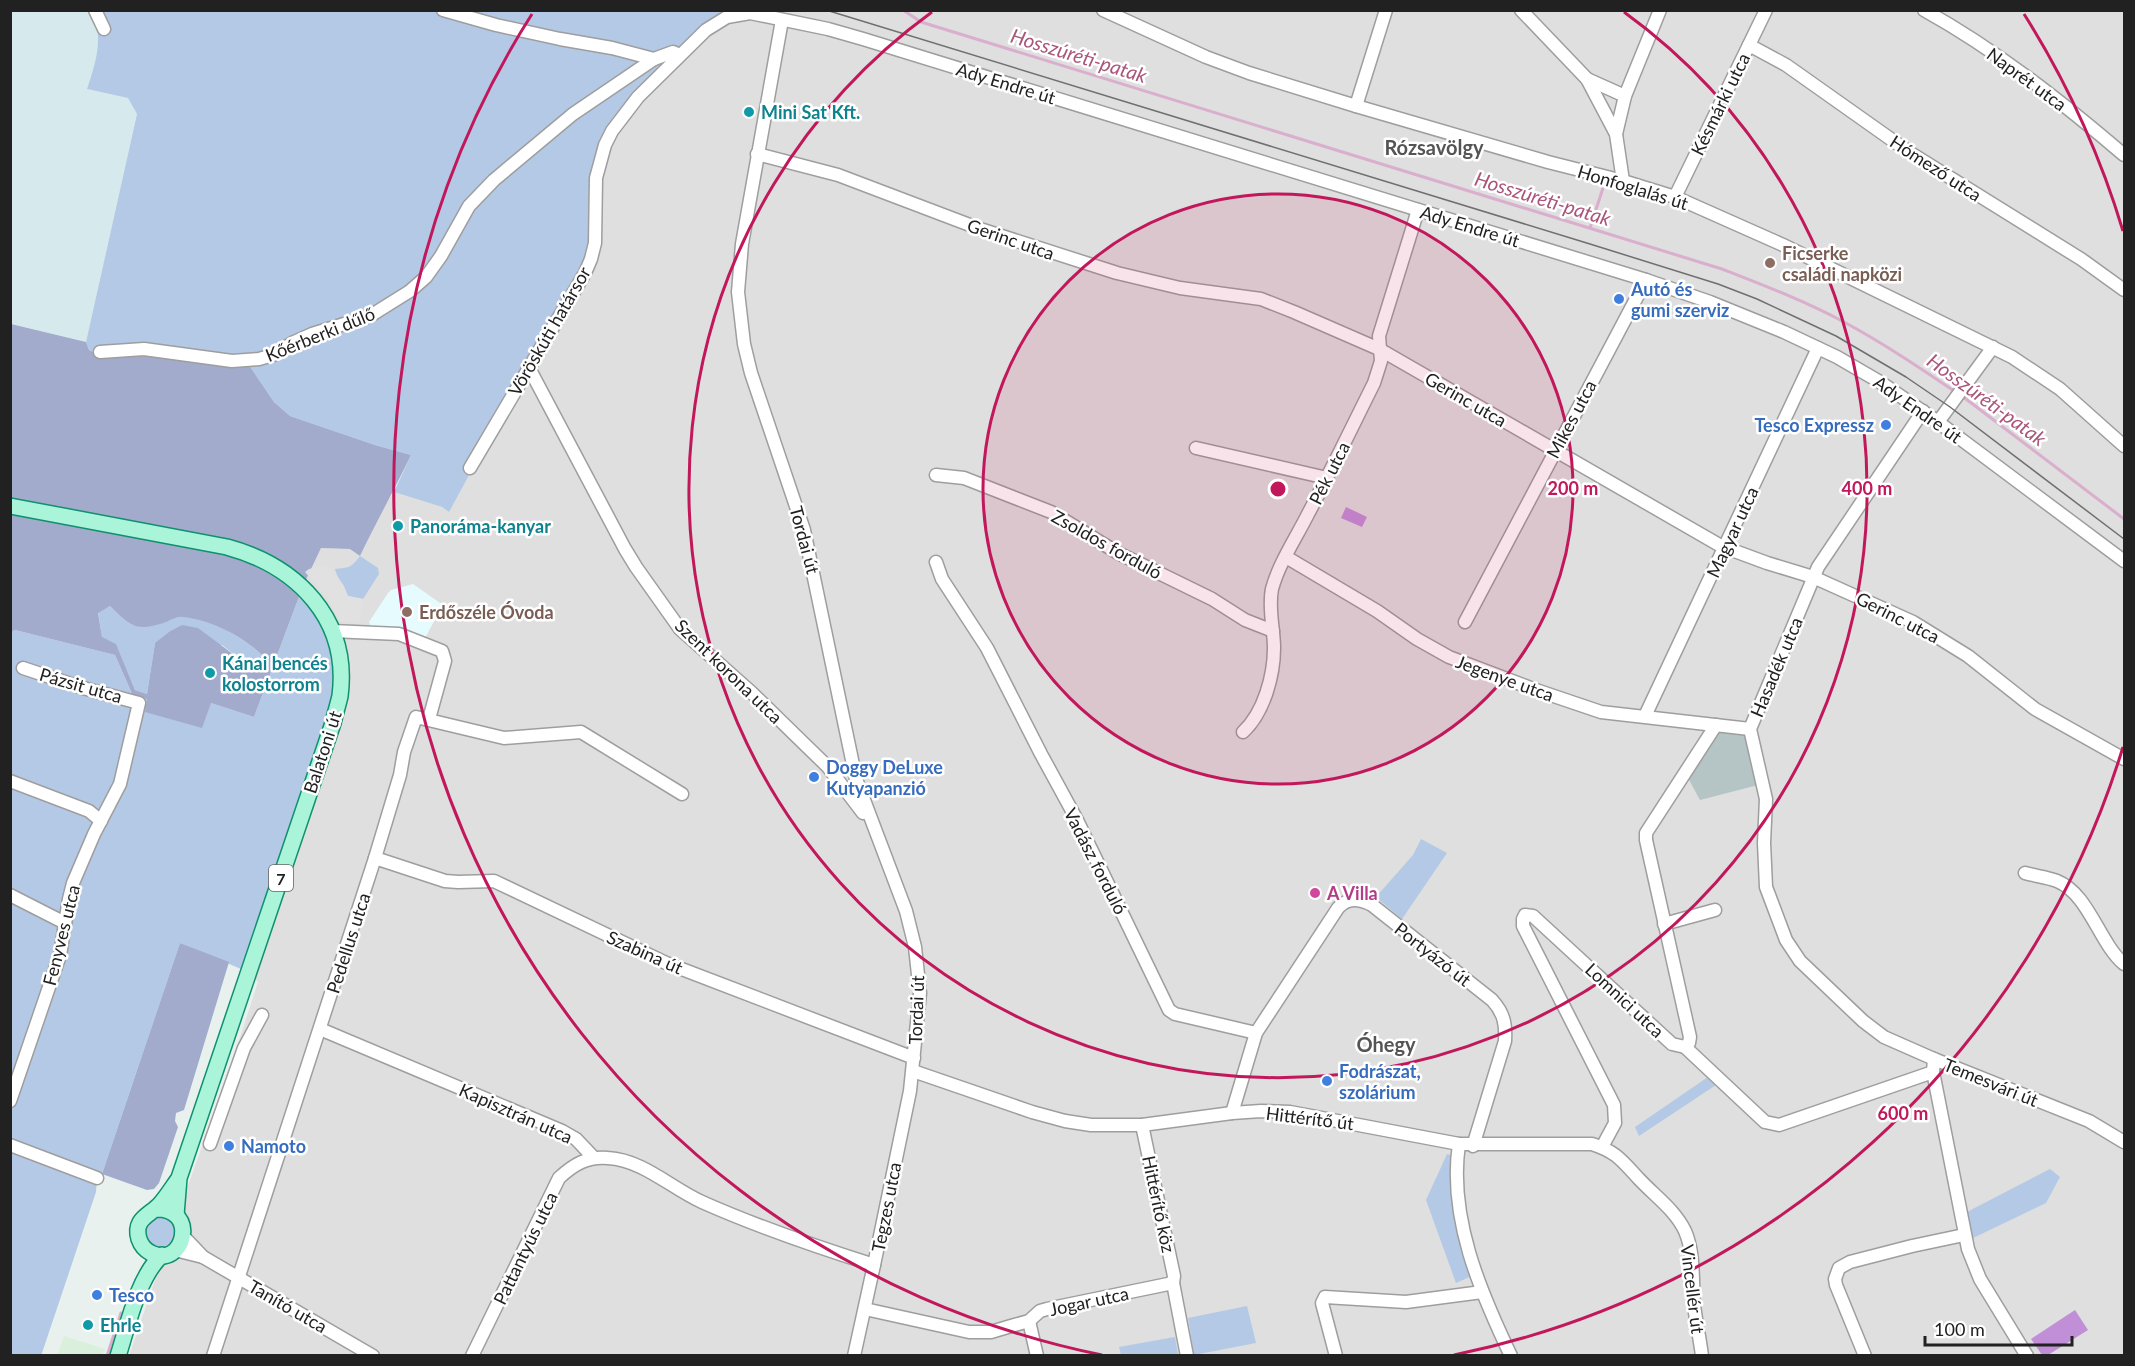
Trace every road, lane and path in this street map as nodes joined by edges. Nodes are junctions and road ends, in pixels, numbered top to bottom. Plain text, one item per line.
1 (95, 10) edge
2 (443, 10) edge
3 (1103, 10) edge
4 (1386, 10) edge
5 (1521, 10) edge
6 (1660, 10) edge
7 (1766, 10) edge
8 (1924, 10) edge
9 (759, 12) edge
10 (782, 20) junction
11 (104, 29) dead end
12 (1749, 45) junction
13 (680, 55) junction
14 (654, 58) junction
15 (1587, 80) junction
16 (1625, 96) junction
17 (1356, 106) junction
18 (1616, 134) junction
19 (757, 154) junction
20 (2124, 155) edge
21 (1623, 181) junction
22 (1675, 197) junction
23 (1418, 210) junction
24 (1646, 280) junction
25 (2124, 290) edge
26 (1993, 347) junction
27 (1818, 348) junction
28 (1379, 349) junction
29 (100, 352) dead end
30 (528, 366) junction
31 (1923, 411) junction
32 (1938, 422) junction
33 (2124, 446) edge
34 (1196, 448) dead end
35 (1555, 449) junction
36 (470, 468) dead end
37 (936, 475) dead end
38 (1327, 478) junction
39 (10, 506) edge
40 (1725, 548) junction
41 (1286, 556) junction
42 (2124, 561) edge
43 (936, 562) dead end
44 (1813, 577) junction
45 (1465, 622) dead end
46 (332, 631) junction
47 (1273, 631) junction
48 (23, 668) dead end
49 (139, 703) joint
50 (1645, 716) junction
51 (429, 719) junction
52 (1716, 725) junction
53 (1750, 729) junction
54 (1243, 732) dead end
55 (2124, 759) edge
56 (10, 781) edge
57 (682, 794) dead end
58 (101, 821) junction
59 (879, 836) junction
60 (375, 858) junction
61 (2025, 873) dead end
62 (10, 895) edge
63 (1715, 910) dead end
64 (65, 923) junction
65 (1664, 924) junction
66 (2124, 964) edge
67 (262, 1015) dead end
68 (320, 1029) junction
69 (1256, 1033) junction
70 (1685, 1047) junction
71 (913, 1064) junction
72 (1933, 1066) junction
73 (15, 1070) edge
74 (10, 1101) edge
75 (202, 1112) junction
76 (1232, 1113) junction
77 (219, 1117) junction
78 (1142, 1125) junction
79 (2124, 1142) edge
80 (210, 1144) dead end
81 (1459, 1144) junction
82 (10, 1145) edge
83 (1473, 1146) junction
84 (1602, 1147) junction
85 (594, 1158) junction
86 (97, 1178) dead end
87 (179, 1178) junction
88 (154, 1209) junction
89 (176, 1215) junction
90 (1964, 1235) junction
91 (183, 1236) junction
92 (144, 1249) junction
93 (169, 1253) junction
94 (203, 1257) junction
95 (874, 1265) junction
96 (238, 1278) junction
97 (1173, 1283) junction
98 (142, 1285) junction
99 (1482, 1292) junction
100 (865, 1309) junction
101 (1029, 1321) junction
102 (118, 1356) edge
103 (213, 1356) edge
104 (373, 1356) edge
105 (472, 1356) edge
106 (854, 1356) edge
107 (1037, 1356) edge
108 (1187, 1356) edge
109 (1336, 1356) edge
110 (1511, 1356) edge
111 (1702, 1356) edge
112 (1864, 1356) edge
113 (2027, 1356) edge

1 - 11 street
2 - 14 street, Kőérberki dűlő
3 - 17 street, Honfoglalás út
4 - 17 street
5 - 15 street
6 - 16 street
7 - 12 street, Késmárki utca
8 - 20 street, Naprét utca
9 - 10 street, Ady Endre út
9 - 13 street, Vöröskúti határsor
10 - 19 street, Tordai út
10 - 23 street, Ady Endre út
12 - 22 street, Késmárki utca
12 - 25 street, Hómező utca
13 - 14 street, Kőérberki dűlő
13 - 30 street, Vöröskúti határsor
14 - 29 street, Kőérberki dűlő
15 - 16 street
15 - 18 street
16 - 18 street
17 - 21 street, Honfoglalás út
18 - 21 street
19 - 28 street, Gerinc utca
19 - 59 street, Tordai út
21 - 22 street, Honfoglalás út
22 - 26 street, Honfoglalás út
23 - 24 street, Ady Endre út
23 - 28 street, Pék utca
24 - 27 street, Ady Endre út
24 - 35 street, Mikes utca
26 - 32 street
26 - 33 street, Honfoglalás út
27 - 31 street, Ady Endre út
27 - 40 street, Magyar utca
28 - 35 street, Gerinc utca
28 - 38 street, Pék utca
30 - 36 street, Vöröskúti határsor
30 - 59 street, Szent korona utca
31 - 32 street, Ady Endre út
31 - 44 street, Hasadék utca
32 - 42 street, Ady Endre út
34 - 38 street
35 - 40 street, Gerinc utca
35 - 45 street, Mikes utca
37 - 47 street, Zsoldos forduló
38 - 41 street, Pék utca
39 - 46 main road, Balatoni út / 7
40 - 44 street, Gerinc utca
40 - 50 street, Magyar utca
41 - 47 street, Pék utca
41 - 50 street, Jegenye utca
43 - 69 street, Vadász forduló
44 - 53 street, Hasadék utca
44 - 55 street, Gerinc utca
46 - 51 street
46 - 75 main road, Balatoni út / 7
47 - 54 street, Pék utca
48 - 49 street, Pázsit utca
49 - 58 street, Fenyves utca
50 - 52 street, Jegenye utca
51 - 57 street
51 - 60 street, Pedellus utca
52 - 53 street, Jegenye utca
52 - 65 street, Lomnici utca
53 - 72 street, Hasadék utca
56 - 58 street
58 - 64 street, Fenyves utca
59 - 71 street, Tordai út
60 - 68 street, Pedellus utca
60 - 71 street, Szabina út
61 - 66 street
62 - 64 street
63 - 65 street
64 - 73 street, Fenyves utca
65 - 70 street, Lomnici utca
67 - 77 street
68 - 85 street, Kapisztrán utca
68 - 96 street, Pedellus utca
69 - 76 street
69 - 83 street, Portyázó út
70 - 72 street, Temesvári út
70 - 84 street, Lomnici utca
71 - 78 street, Hittérítő út
71 - 95 street, Tegzes utca
72 - 79 street, Temesvári út
72 - 90 street
73 - 74 street, Fenyves utca
75 - 77 street
75 - 87 main road, Balatoni út / 7
76 - 78 street, Hittérítő út
76 - 81 street, Hittérítő út
77 - 80 street
78 - 97 street, Hittérítő köz
81 - 83 street, Hittérítő út
81 - 99 street
82 - 86 street
83 - 84 street, Hittérítő út
84 - 111 street, Vincellér út
85 - 95 street
85 - 105 street, Pattantyús utca
87 - 88 main road, Balatoni út / 7
87 - 89 main road, Balatoni út / 7
88 - 89 main road
88 - 92 main road, Balatoni út / 7
89 - 91 main road, Balatoni út / 7
90 - 112 street
90 - 113 street
91 - 93 main road, Balatoni út / 7
91 - 94 street, Tanító utca
92 - 93 main road
92 - 98 main road, Balatoni út / 7
93 - 94 street, Tanító utca
93 - 98 main road, Balatoni út / 7
94 - 96 street, Tanító utca
95 - 100 street, Tegzes utca
96 - 103 street, Pedellus utca
96 - 104 street, Tanító utca
97 - 101 street, Jogar utca
97 - 108 street
98 - 102 main road, Balatoni út / 7
99 - 109 street
99 - 110 street
100 - 101 street, Jogar utca
100 - 106 street, Tegzes utca
101 - 107 street

